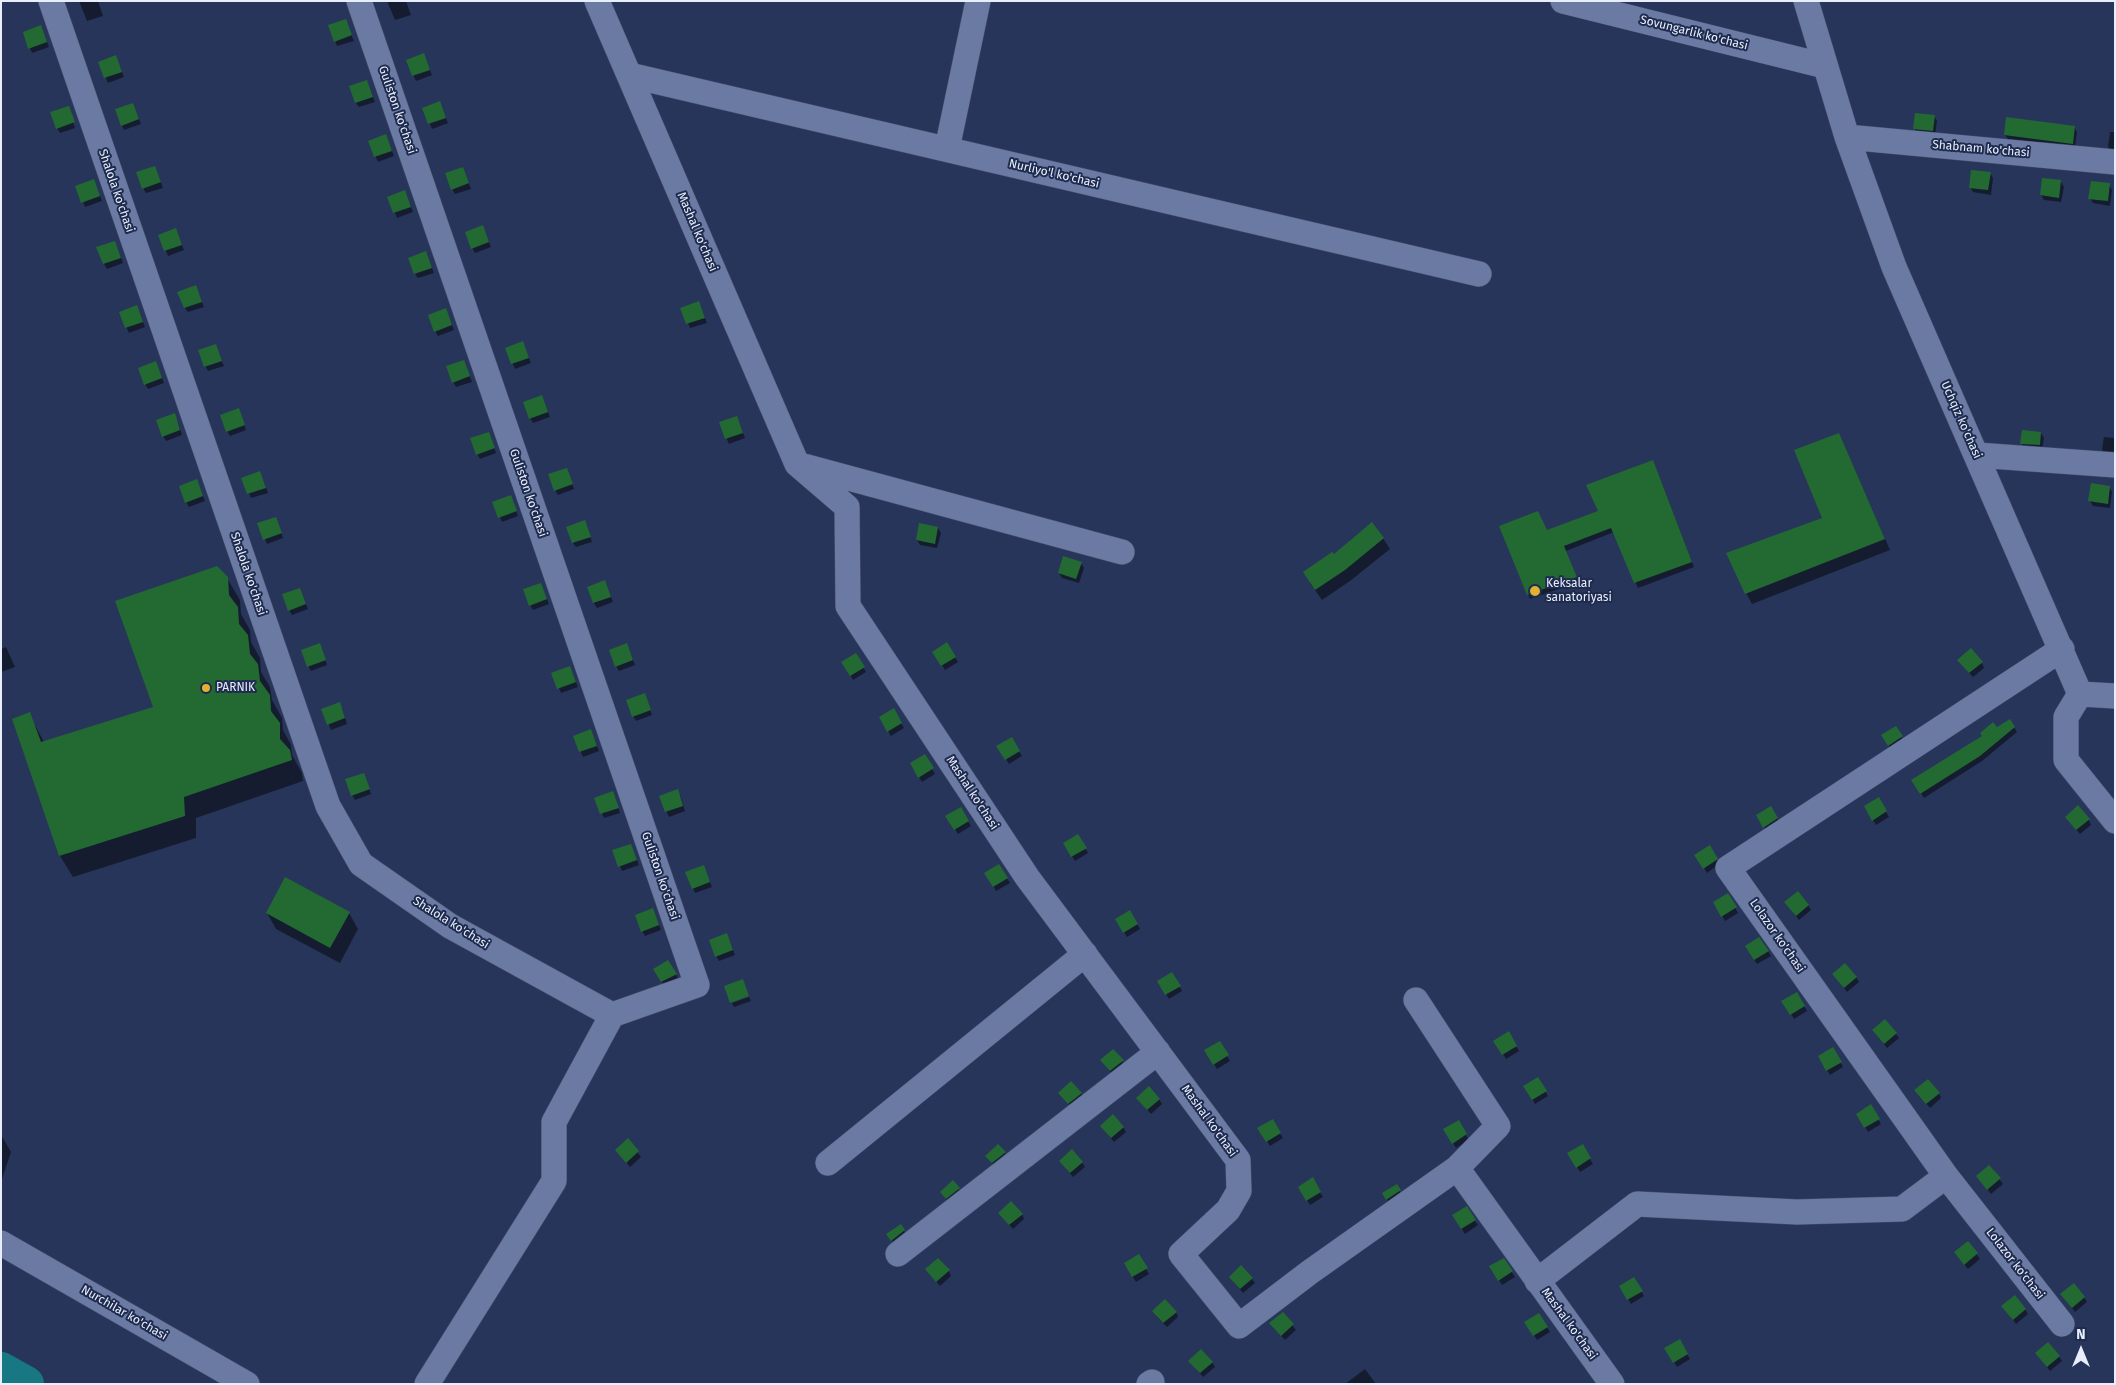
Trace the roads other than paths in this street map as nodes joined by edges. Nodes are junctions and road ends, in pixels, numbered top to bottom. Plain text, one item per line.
1 (51, 1) edge
2 (359, 1) edge
3 (597, 1) edge
4 (978, 1) edge
5 (1563, 1) edge
6 (1806, 1) edge
7 (1825, 66) junction
8 (629, 75) junction
9 (1848, 136) junction
10 (947, 149) junction
11 (2115, 162) edge
12 (1479, 274) dead end
13 (1977, 455) junction
14 (797, 464) junction
15 (2115, 465) edge
16 (1122, 552) dead end
17 (2062, 649) junction
18 (2080, 694) junction
19 (2115, 696) edge
20 (2115, 821) edge
21 (1085, 954) junction
22 (1416, 1000) dead end
23 (612, 1014) junction
24 (1158, 1052) junction
25 (828, 1162) dead end
26 (1457, 1168) junction
27 (1946, 1176) junction
28 (1, 1243) edge
29 (898, 1254) dead end
30 (1537, 1280) junction
31 (2062, 1324) dead end
32 (247, 1384) edge
33 (427, 1384) edge
34 (1612, 1384) edge

1 - 23 street, Shalola ko'chasi
2 - 23 street, Guliston ko'chasi
3 - 8 street, Mashal ko'chasi
4 - 10 street
5 - 7 street, Sovungarlik ko'chasi
6 - 7 street, Uchqiz ko'chasi
7 - 9 street, Uchqiz ko'chasi
8 - 10 street, Nurliyo'l ko'chasi
8 - 14 street, Mashal ko'chasi
9 - 11 street, Shabnam ko'chasi
9 - 13 street, Uchqiz ko'chasi
10 - 12 street, Nurliyo'l ko'chasi
13 - 15 street
13 - 17 street, Uchqiz ko'chasi
14 - 16 street
14 - 21 street, Mashal ko'chasi
17 - 18 street, Uchqiz ko'chasi
17 - 27 street, Lolazor ko'chasi
18 - 19 street
18 - 20 street
21 - 24 street, Mashal ko'chasi
21 - 25 street
22 - 26 street
23 - 33 street
24 - 26 street, Mashal ko'chasi
24 - 29 street
26 - 30 street, Mashal ko'chasi
27 - 30 street
27 - 31 street, Lolazor ko'chasi
28 - 32 street, Nurchilar ko'chasi
30 - 34 street, Mashal ko'chasi

